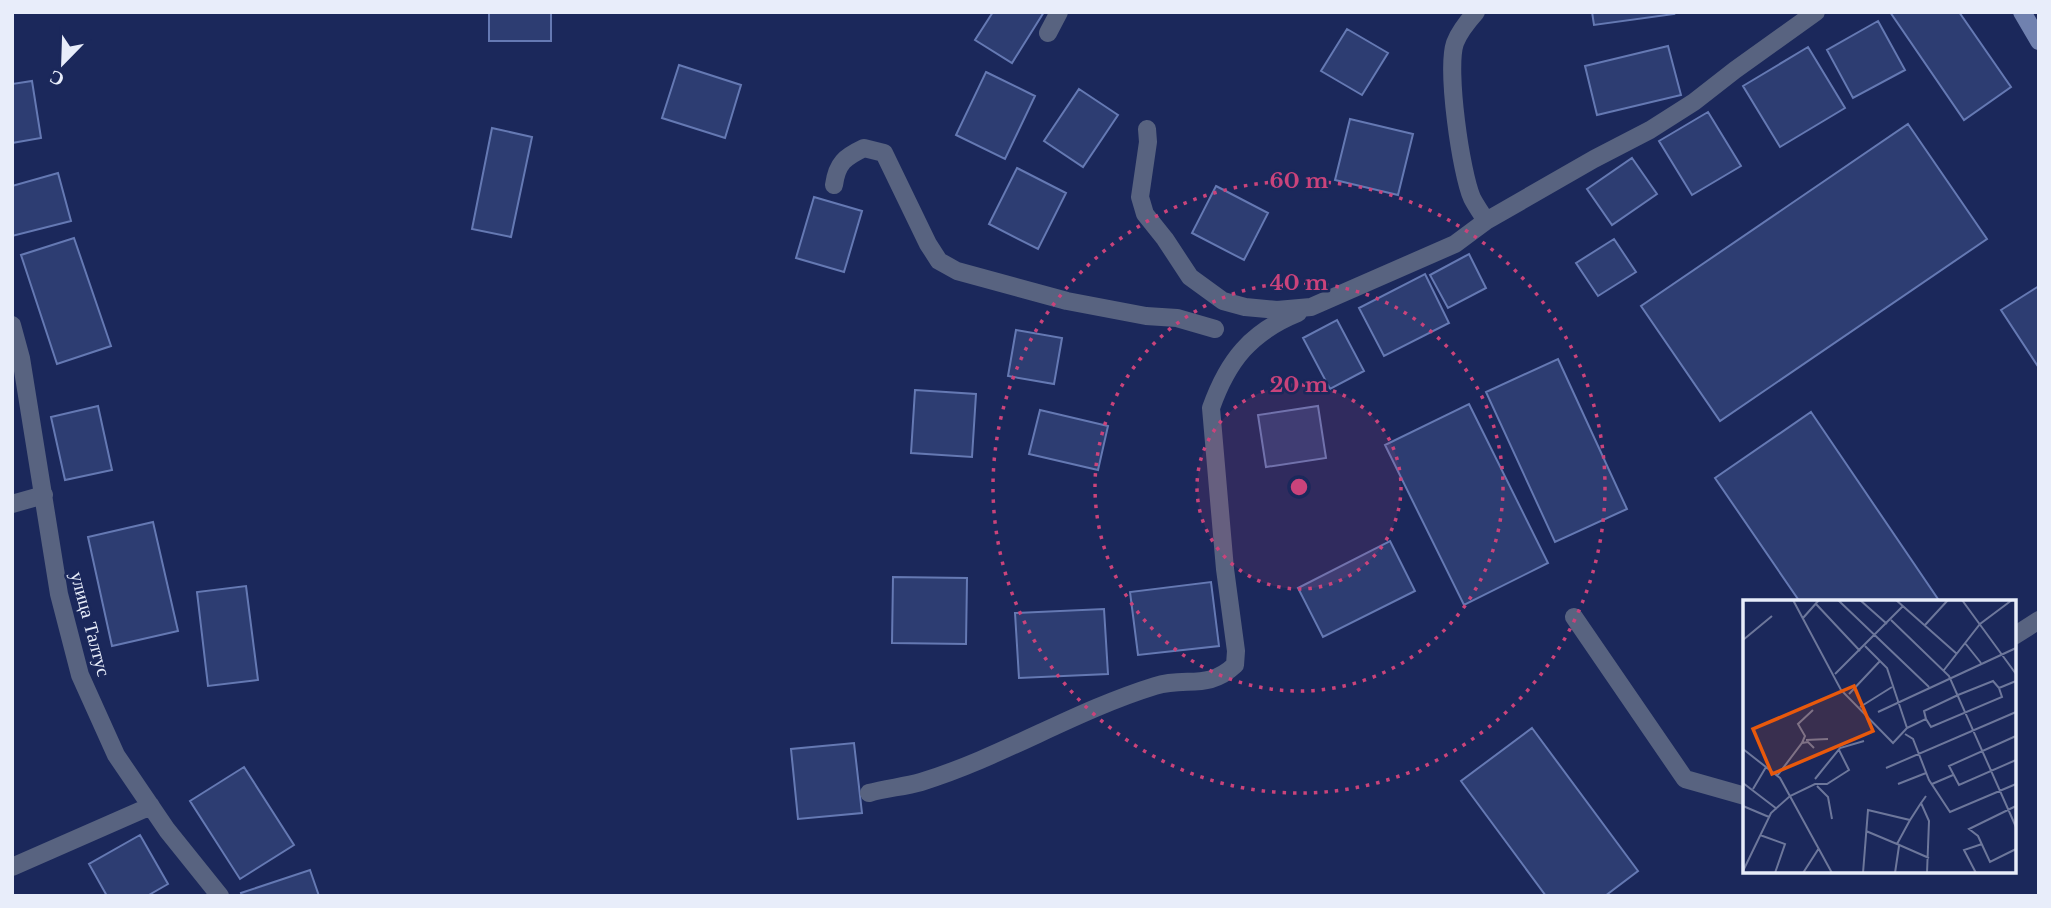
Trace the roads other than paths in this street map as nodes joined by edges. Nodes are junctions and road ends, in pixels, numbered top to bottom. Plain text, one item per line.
1 (1059, 12) edge
2 (1476, 12) edge
3 (1816, 12) edge
4 (2022, 12) edge
5 (1048, 33) dead end
6 (2039, 41) edge
7 (1147, 130) dead end
8 (834, 185) dead end
9 (1486, 221) junction
10 (1311, 307) junction
11 (12, 325) edge
12 (1215, 329) dead end
13 (44, 495) junction
14 (12, 504) edge
15 (1574, 617) dead end
16 (2039, 620) edge
17 (2016, 635) edge
18 (869, 793) dead end
19 (1743, 795) edge
20 (151, 806) junction
21 (12, 867) edge
22 (220, 896) edge

1 - 5 street
2 - 9 street
3 - 9 street
4 - 6 street
7 - 10 street
8 - 12 street
9 - 10 street
10 - 18 street
11 - 13 street, улица Талтус
13 - 14 street
13 - 20 street, улица Талтус
15 - 19 street
16 - 17 street
20 - 21 street
20 - 22 street, улица Талтус

